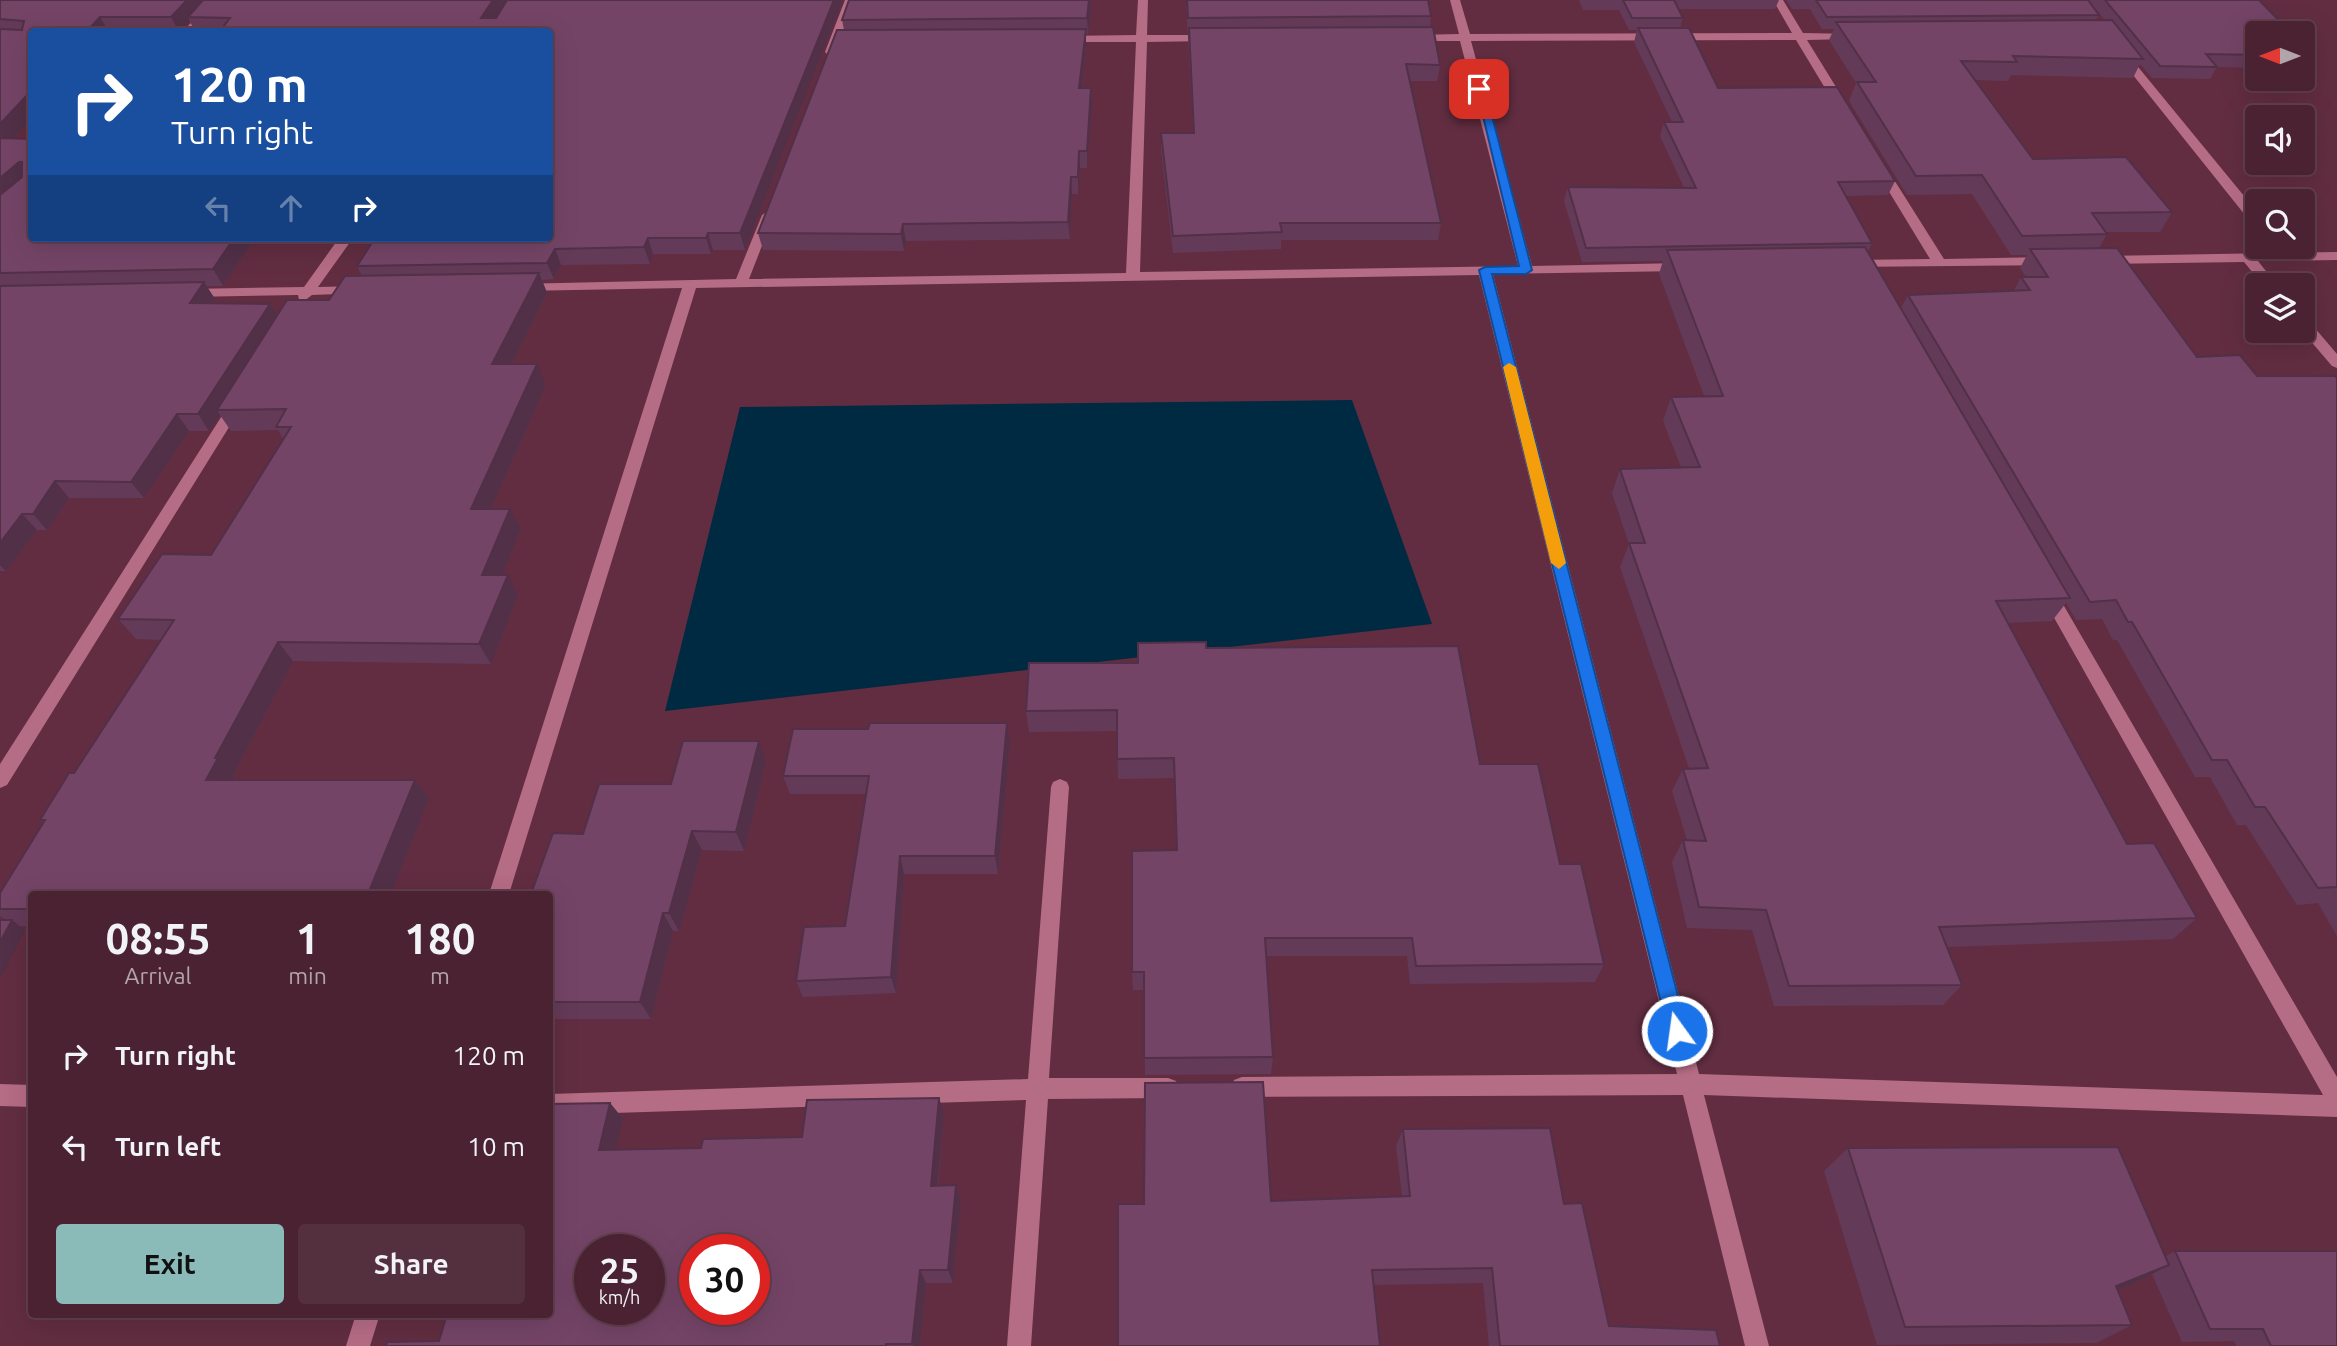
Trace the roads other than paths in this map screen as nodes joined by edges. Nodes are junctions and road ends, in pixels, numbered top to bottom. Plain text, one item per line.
1 (219, 0) edge
2 (850, 0) edge
3 (1143, 0) edge
4 (1455, 0) edge
5 (1778, 0) edge
6 (191, 28) edge
7 (1799, 36) junction
8 (1868, 36) edge
9 (1466, 37) junction
10 (1221, 38) edge
11 (1398, 38) edge
12 (1042, 39) edge
13 (1139, 39) junction
14 (835, 41) junction
15 (849, 41) edge
16 (2113, 43) edge
17 (825, 66) edge
18 (1850, 120) edge
19 (1872, 155) edge
20 (2245, 206) edge
21 (771, 207) edge
22 (343, 242) edge
23 (2315, 254) edge
24 (2337, 256) edge
25 (2245, 257) edge
26 (2249, 259) edge
27 (2065, 260) edge
28 (2093, 260) edge
29 (1939, 262) junction
30 (1832, 264) edge
31 (1860, 264) junction
32 (1693, 267) edge
33 (1485, 270) junction
34 (1526, 270) junction
35 (2260, 273) edge
36 (1133, 276) junction
37 (690, 284) junction
38 (741, 284) junction
39 (513, 287) edge
40 (1874, 288) edge
41 (376, 289) edge
42 (308, 291) junction
43 (168, 293) edge
44 (293, 314) edge
45 (2315, 337) edge
46 (2337, 363) edge
47 (249, 384) edge
48 (2040, 578) edge
49 (0, 780) edge
50 (1060, 787) dead end
51 (500, 891) edge
52 (1691, 1084) junction
53 (1189, 1087) edge
54 (1217, 1087) edge
55 (1036, 1088) junction
56 (0, 1095) edge
57 (28, 1096) edge
58 (2337, 1098) edge
59 (553, 1105) edge
60 (2337, 1106) edge
61 (367, 1318) edge
62 (358, 1346) edge
63 (1019, 1346) edge
64 (1757, 1346) edge

1 - 6 street
2 - 14 street
3 - 13 street
4 - 9 street
5 - 7 street
7 - 8 street
7 - 9 street
7 - 18 street
9 - 11 street
9 - 34 street
10 - 13 street
12 - 13 street
13 - 36 street
14 - 15 street
14 - 17 street
16 - 20 street
19 - 29 street
21 - 38 street
22 - 42 street
23 - 24 street
25 - 28 street
26 - 35 street
27 - 29 street
29 - 31 street
30 - 31 street
31 - 40 street
32 - 34 street
33 - 34 street
33 - 36 street
33 - 52 street
36 - 38 street
37 - 38 street
37 - 39 street
37 - 51 street
41 - 42 street
42 - 43 street
42 - 44 street
45 - 46 street
47 - 49 street
48 - 58 street
50 - 55 street
52 - 54 street
52 - 60 street
52 - 64 street
53 - 55 street
55 - 59 street
55 - 63 street
56 - 57 street
61 - 62 street

